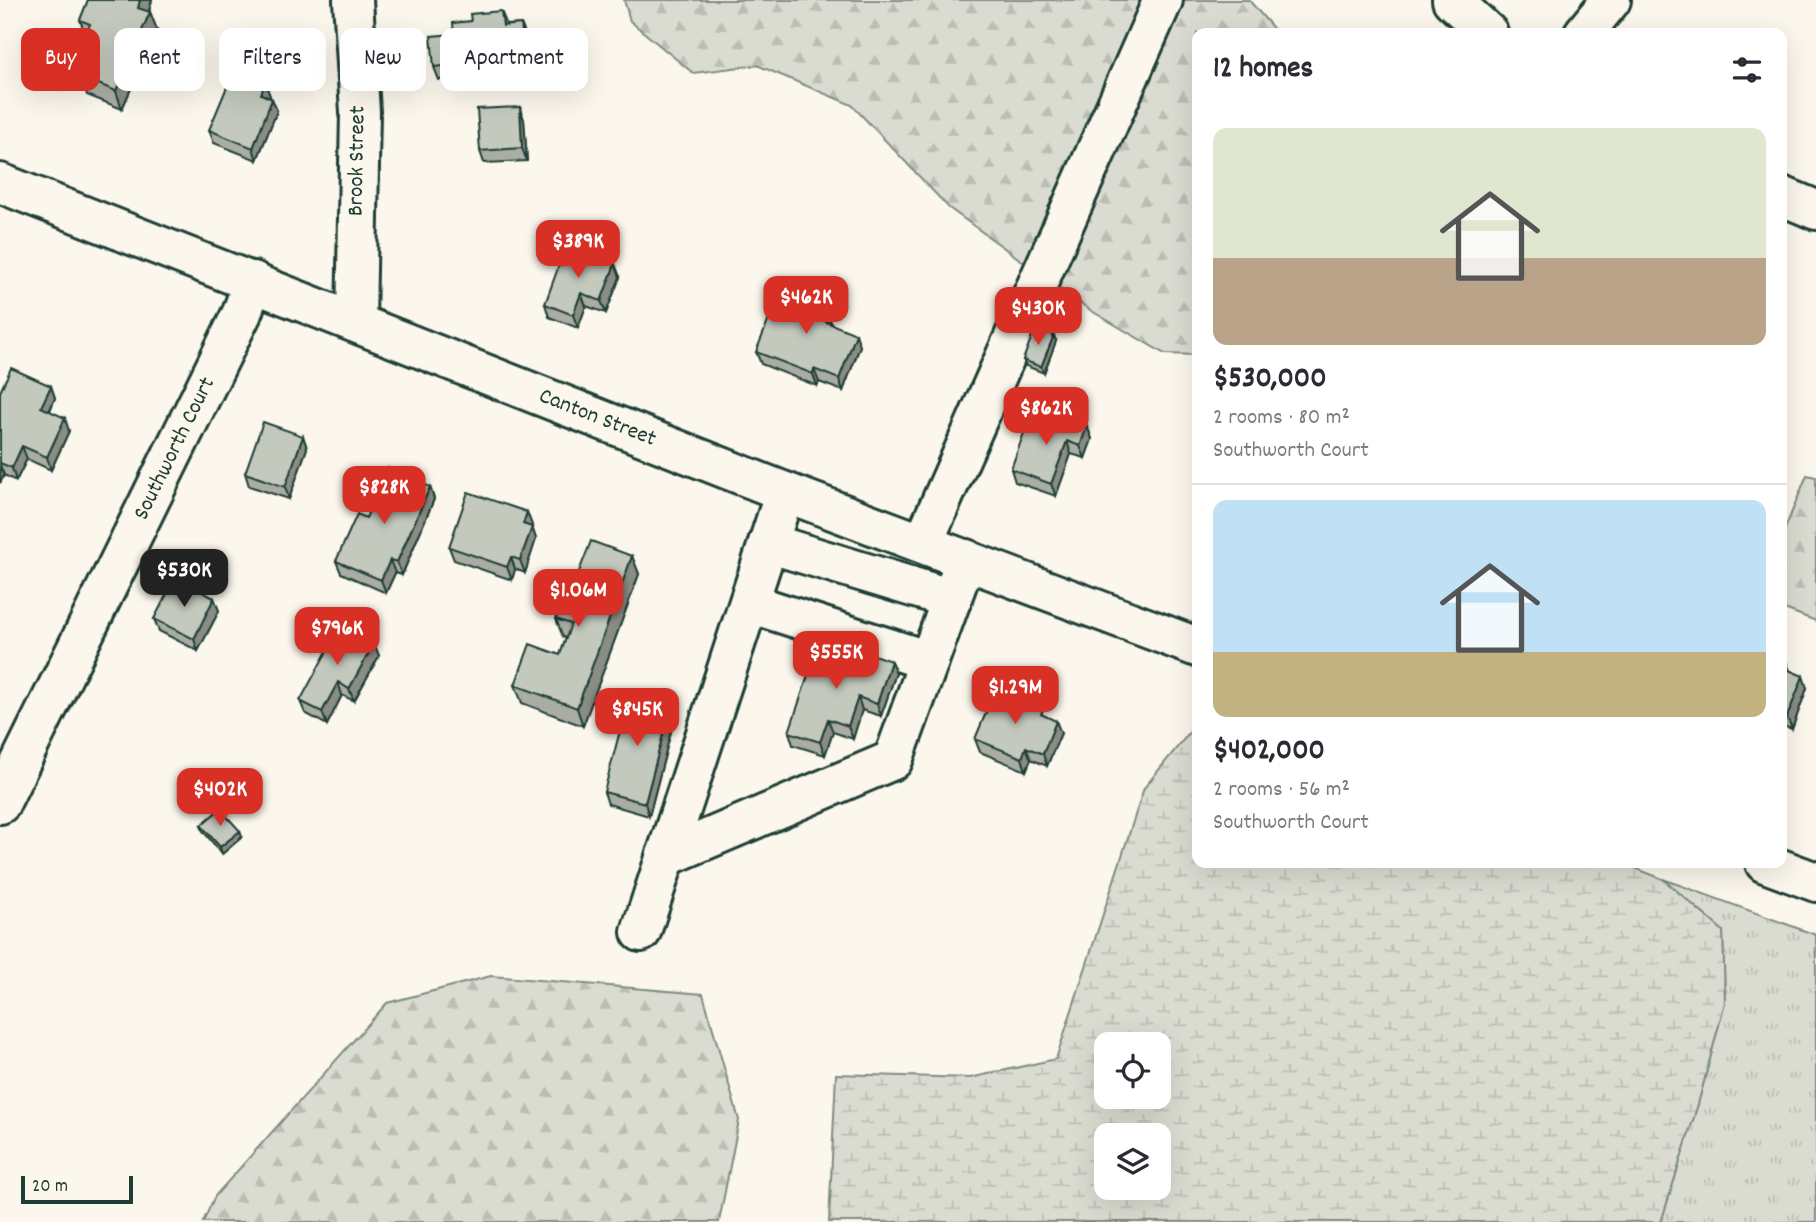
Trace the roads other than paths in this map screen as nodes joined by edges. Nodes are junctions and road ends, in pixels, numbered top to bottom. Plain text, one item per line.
1 (353, 0) edge
2 (1163, 0) edge
3 (1452, 0) edge
4 (1611, 0) edge
5 (1483, 28) edge
6 (1588, 28) edge
7 (0, 183) edge
8 (1787, 198) edge
9 (1816, 210) edge
10 (253, 281) junction
11 (356, 322) junction
12 (785, 492) junction
13 (768, 543) junction
14 (923, 543) junction
15 (966, 559) junction
16 (952, 599) junction
17 (749, 603) junction
18 (1192, 645) edge
19 (929, 661) junction
20 (0, 804) edge
21 (665, 858) junction
22 (1778, 868) edge
23 (1816, 882) edge
24 (641, 932) dead end

1 - 11 main road, Brook Street
2 - 14 main road
3 - 5 main road
4 - 6 main road
7 - 10 main road, Canton Street
8 - 9 main road
10 - 11 main road, Canton Street
10 - 20 main road, Southworth Court
11 - 12 main road, Canton Street
12 - 13 main road
12 - 14 main road, Canton Street
13 - 16 main road
13 - 17 main road
14 - 15 main road, Canton Street
15 - 16 main road
15 - 18 main road, Canton Street
16 - 19 main road
17 - 19 main road
17 - 21 main road
19 - 21 main road
21 - 24 main road
22 - 23 main road

